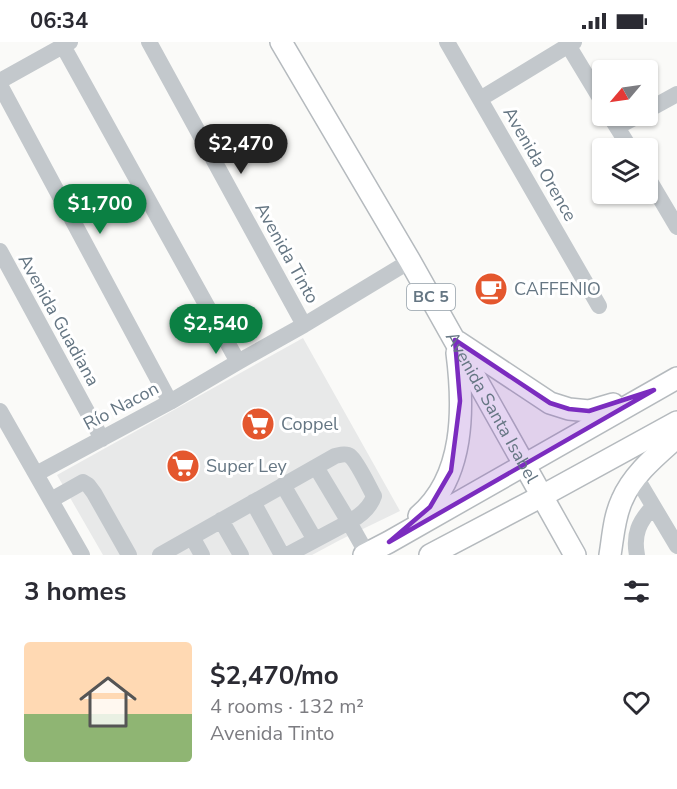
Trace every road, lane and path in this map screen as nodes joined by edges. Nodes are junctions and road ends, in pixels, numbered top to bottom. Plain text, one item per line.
1 (149, 42) edge
2 (281, 42) edge
3 (447, 42) edge
4 (67, 44) edge
5 (571, 44) edge
6 (0, 83) edge
7 (592, 83) edge
8 (677, 94) edge
9 (480, 99) junction
10 (658, 104) edge
11 (658, 192) edge
12 (675, 217) edge
13 (0, 251) edge
14 (410, 261) junction
15 (599, 306) dead end
16 (304, 325) junction
17 (455, 340) junction
18 (238, 362) junction
19 (677, 378) edge
20 (654, 390) junction
21 (170, 402) junction
22 (1, 415) edge
23 (677, 422) edge
24 (677, 437) edge
25 (102, 439) junction
26 (525, 464) junction
27 (316, 467) junction
28 (36, 474) junction
29 (636, 477) junction
30 (283, 485) junction
31 (542, 496) junction
32 (51, 500) junction
33 (253, 502) junction
34 (653, 507) junction
35 (221, 520) junction
36 (349, 522) junction
37 (192, 537) junction
38 (315, 540) junction
39 (389, 542) junction
40 (677, 546) edge
41 (677, 551) edge
42 (163, 554) edge
43 (365, 554) edge
44 (82, 555) edge
45 (129, 555) edge
46 (202, 555) edge
47 (241, 555) edge
48 (282, 555) edge
49 (287, 555) edge
50 (430, 555) edge
51 (575, 555) edge
52 (610, 555) edge
53 (637, 555) edge
54 (671, 555) edge

1 - 16 street, Avenida Tinto
2 - 14 main road, Avenida Santa Isabel / BC 5
3 - 9 street, Avenida Orence
4 - 6 street
4 - 18 street
5 - 7 street
5 - 9 street
6 - 21 street
8 - 10 street
9 - 15 street, Avenida Orence
11 - 12 street
13 - 25 street, Avenida Guadiana
14 - 16 street, Río Nacon
14 - 17 main road, Avenida Santa Isabel / BC 5
16 - 18 street, Río Nacon
17 - 20 main road
17 - 26 main road, Avenida Santa Isabel / BC 5
17 - 39 main road
18 - 21 street, Río Nacon
19 - 20 main road
20 - 26 main road
21 - 25 street, Río Nacon
22 - 28 street
23 - 31 main road
24 - 29 main road
25 - 28 street, Río Nacon
26 - 31 main road, Avenida Santa Isabel / BC 5
26 - 39 main road
27 - 30 street
27 - 36 street
27 - 36 street
28 - 32 street
29 - 34 street
29 - 52 main road
30 - 33 street
30 - 38 street
31 - 50 main road
31 - 51 main road, Avenida Santa Isabel / BC 5
32 - 44 street
32 - 45 street
33 - 35 street
33 - 48 street
34 - 40 street
34 - 53 street
35 - 37 street
35 - 47 street
36 - 38 street
36 - 43 street
37 - 42 street
37 - 46 street
38 - 49 street
39 - 43 main road
41 - 54 street

